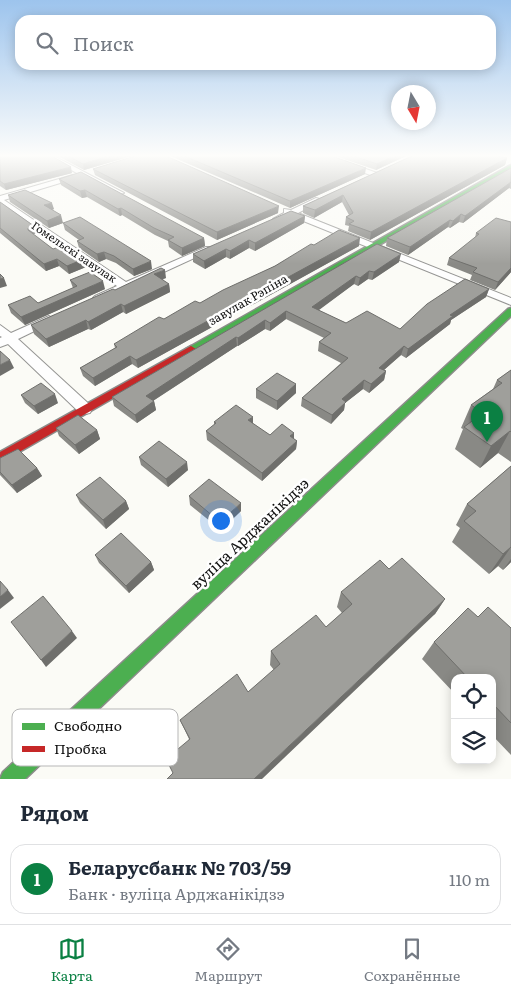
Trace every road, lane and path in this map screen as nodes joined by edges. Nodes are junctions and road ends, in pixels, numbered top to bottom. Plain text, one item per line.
1 (28, 191) edge
2 (117, 191) edge
3 (460, 191) edge
4 (126, 196) edge
5 (325, 197) edge
6 (0, 200) edge
7 (274, 205) edge
8 (291, 213) junction
9 (266, 224) edge
10 (213, 243) edge
11 (371, 246) junction
12 (124, 286) junction
13 (89, 302) edge
14 (511, 302) edge
15 (511, 311) edge
16 (62, 314) edge
17 (3, 337) edge
18 (85, 409) junction
19 (0, 458) edge
20 (85, 709) edge
21 (24, 766) edge
22 (10, 779) edge

1 - 6 street
2 - 4 street
3 - 11 street, завулак Рэпіна
5 - 8 street
6 - 12 street, Гомельскі завулак
7 - 8 street
8 - 9 street
8 - 11 street
10 - 12 street
11 - 14 street
11 - 18 street, завулак Рэпіна
12 - 13 street
15 - 20 street, вуліца Арджанікідзэ
16 - 17 street
17 - 18 street
18 - 19 street, завулак Рэпіна
21 - 22 street, вуліца Арджанікідзэ

